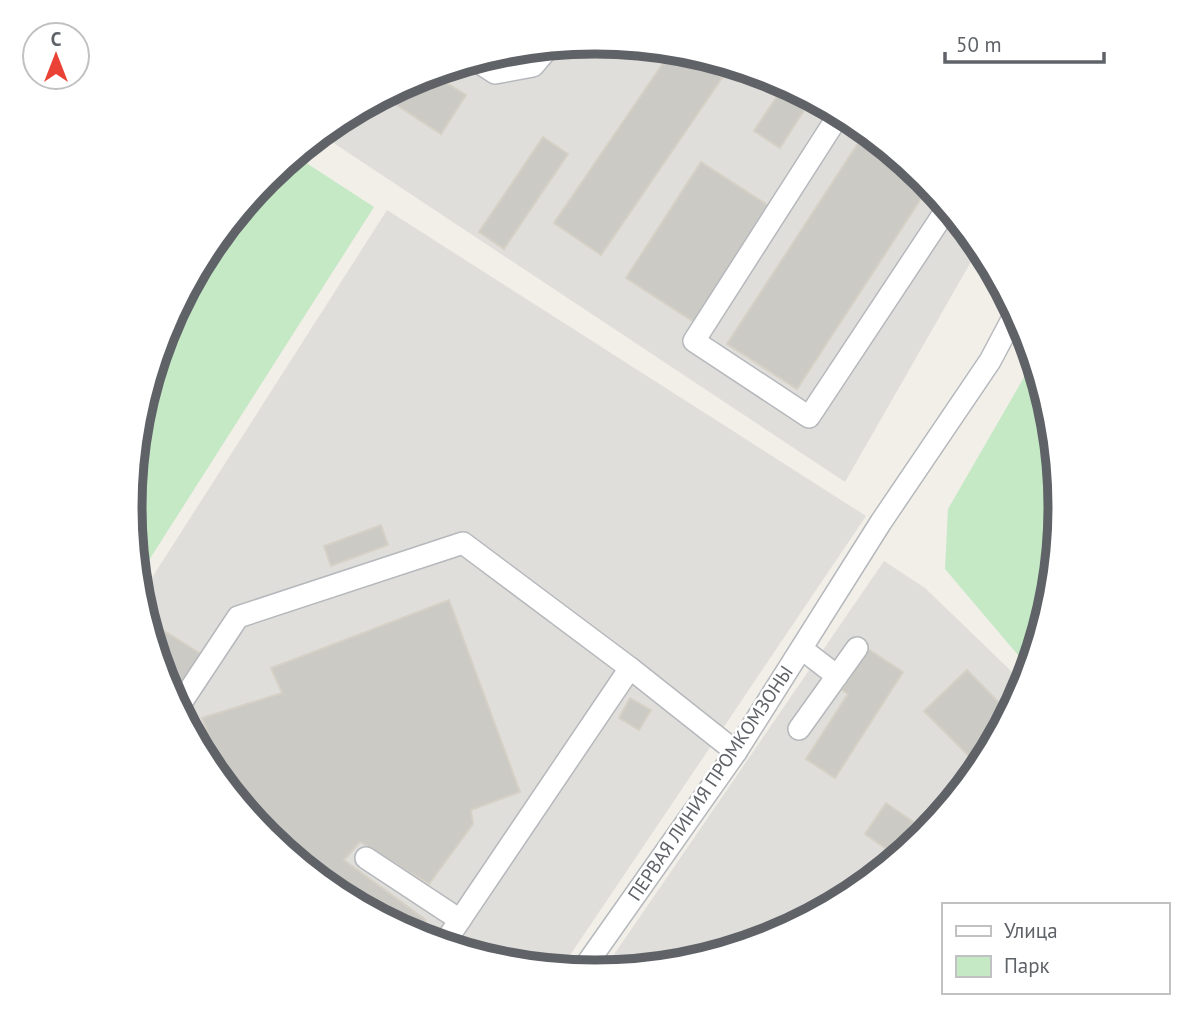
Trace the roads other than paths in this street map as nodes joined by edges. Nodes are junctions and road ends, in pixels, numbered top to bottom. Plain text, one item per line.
1 (540, 58) edge
2 (487, 68) edge
3 (834, 123) edge
4 (942, 217) edge
5 (1010, 324) edge
6 (856, 648) dead end
7 (802, 649) junction
8 (630, 668) junction
9 (837, 676) junction
10 (184, 699) edge
11 (799, 729) dead end
12 (736, 752) junction
13 (366, 858) dead end
14 (460, 920) junction
15 (449, 937) edge
16 (589, 961) edge

1 - 2 street
3 - 4 street
5 - 7 street, ПЕРВАЯ ЛИНИЯ ПРОМКОМЗОНЫ
6 - 9 street
7 - 9 street
7 - 12 street, ПЕРВАЯ ЛИНИЯ ПРОМКОМЗОНЫ
8 - 10 street
8 - 12 street
8 - 14 street
9 - 11 street
12 - 16 street, ПЕРВАЯ ЛИНИЯ ПРОМКОМЗОНЫ
13 - 14 street
14 - 15 street

